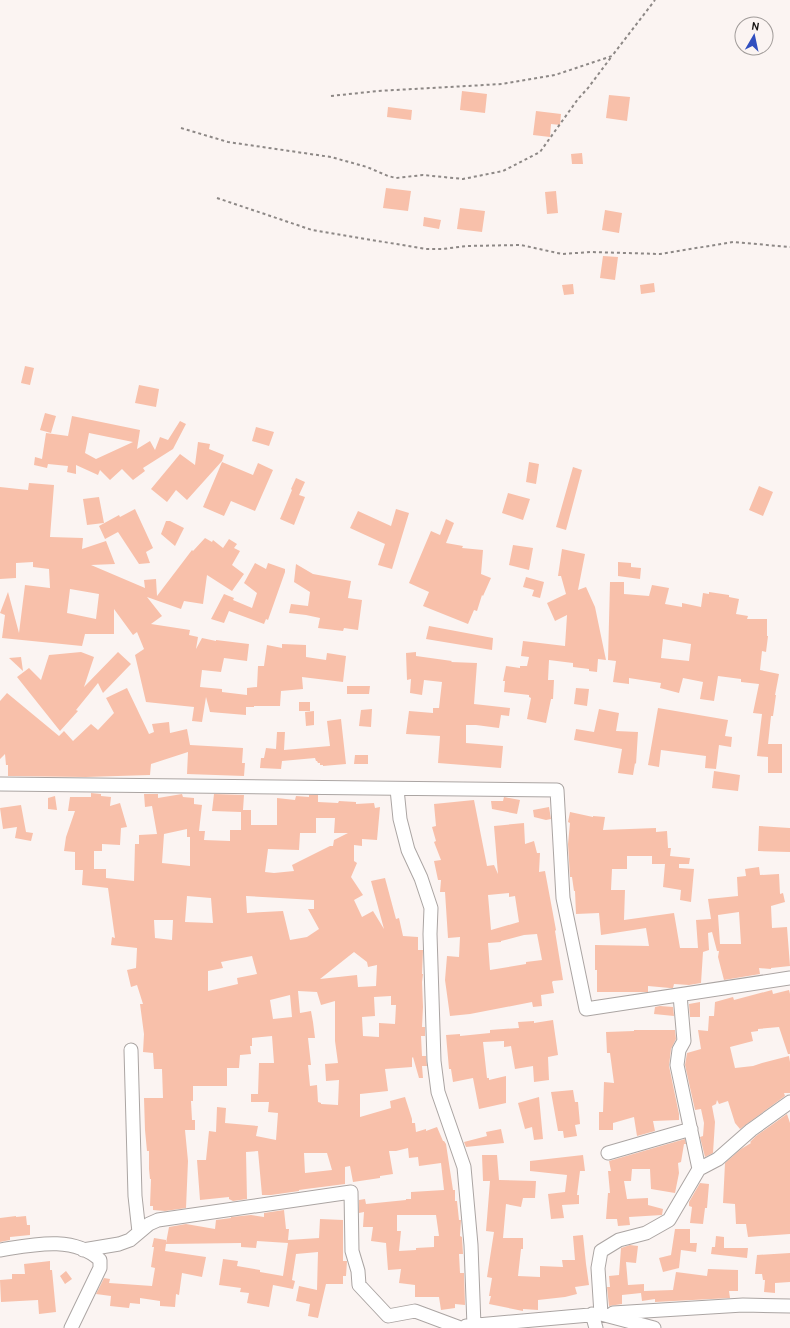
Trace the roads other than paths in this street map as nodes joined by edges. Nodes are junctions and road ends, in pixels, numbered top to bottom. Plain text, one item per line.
1 (0, 784) edge
2 (397, 789) junction
3 (790, 978) edge
4 (680, 995) junction
5 (131, 1050) dead end
6 (790, 1102) edge
7 (690, 1129) junction
8 (608, 1153) dead end
9 (699, 1169) junction
10 (139, 1232) junction
11 (0, 1250) edge
12 (83, 1250) junction
13 (790, 1306) edge
14 (596, 1314) junction
15 (482, 1327) edge
16 (71, 1328) edge
17 (453, 1328) edge
18 (596, 1328) edge
19 (623, 1328) edge
20 (654, 1328) edge

1 - 2 street
2 - 4 street
2 - 15 street
3 - 4 street
4 - 7 street
5 - 10 street
6 - 9 street
7 - 8 street
7 - 9 street
9 - 14 street
10 - 12 street
10 - 17 street
11 - 12 street
12 - 16 street
13 - 14 street
14 - 15 street
14 - 18 street
14 - 19 street
14 - 20 street
15 - 17 street

